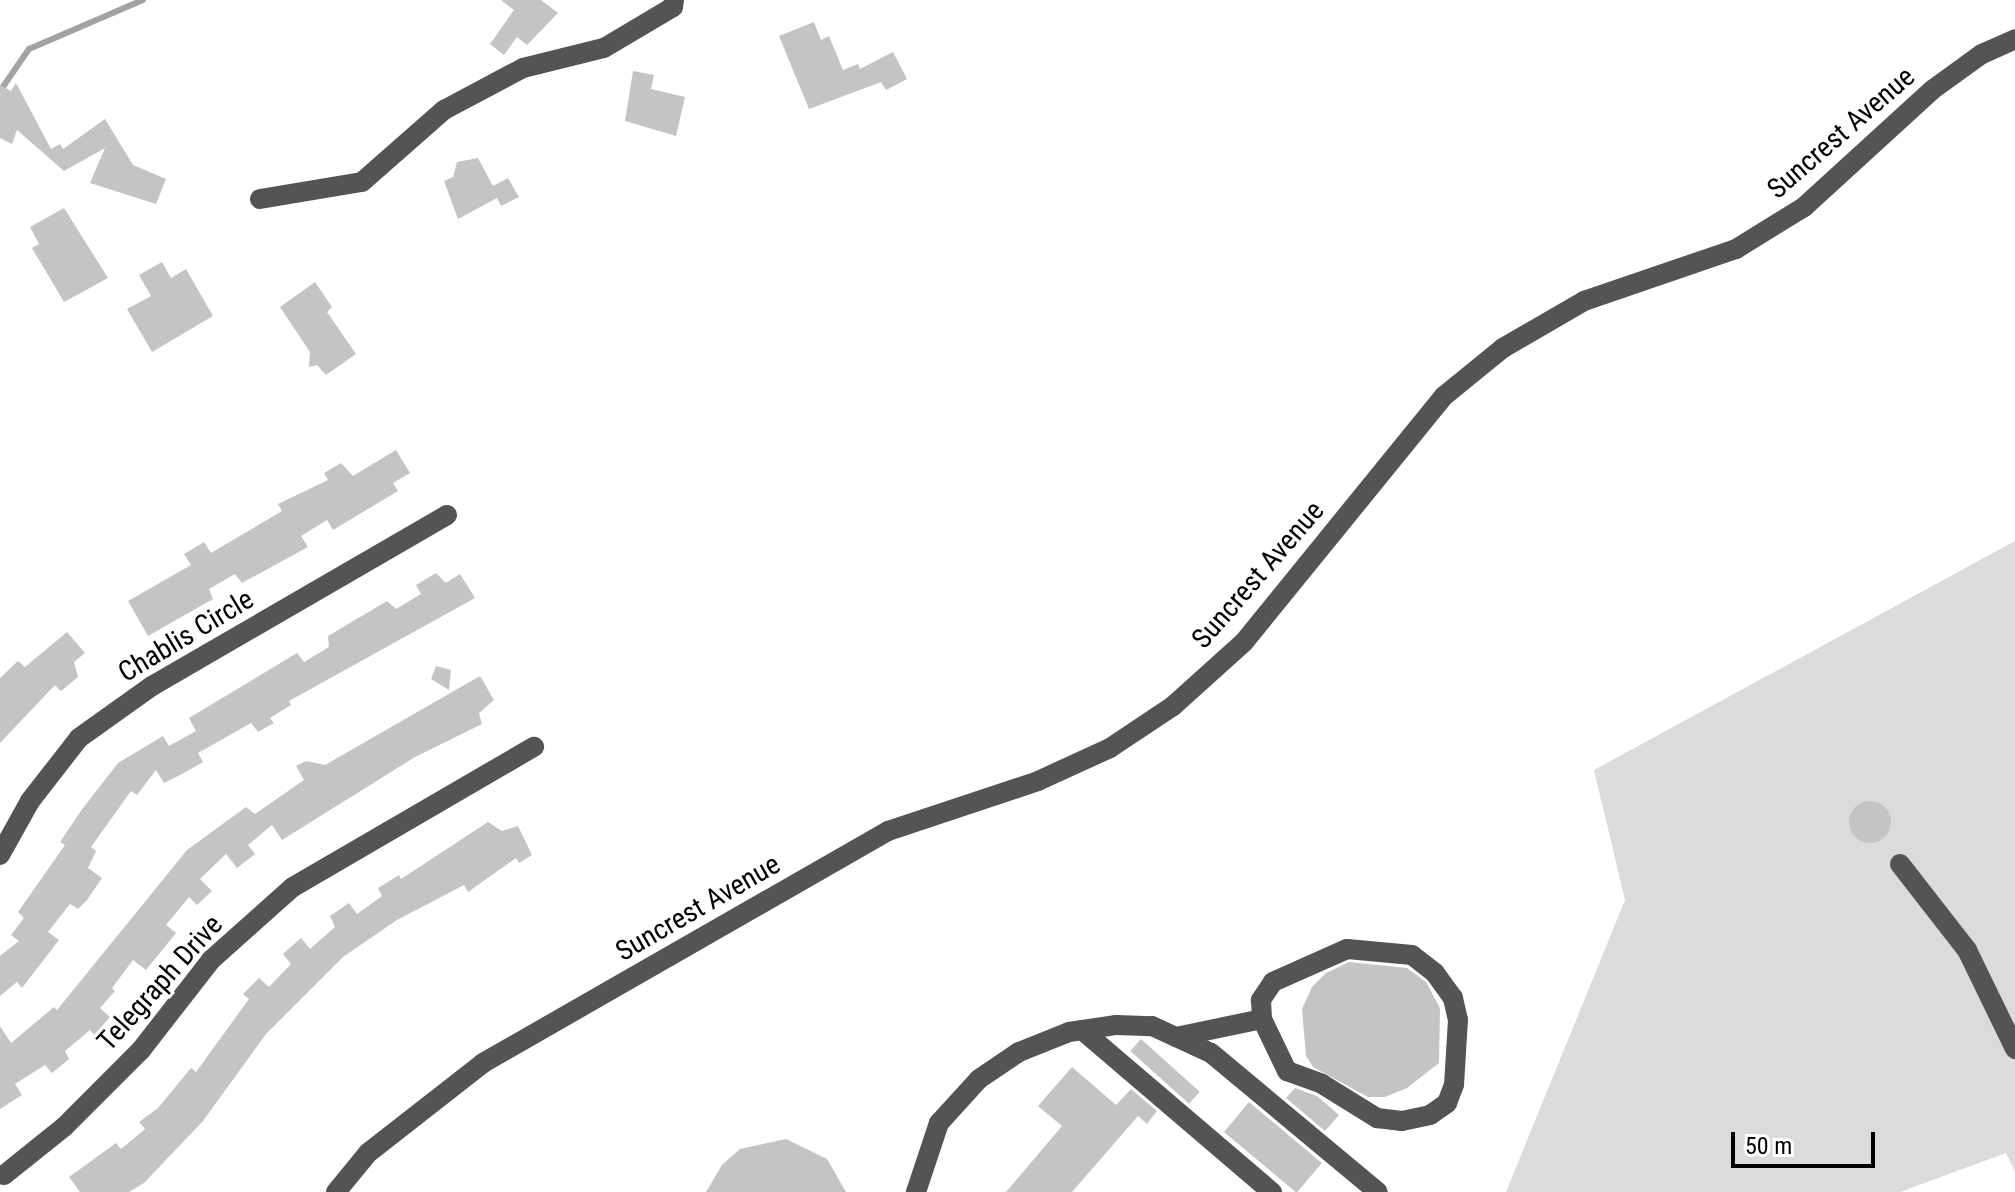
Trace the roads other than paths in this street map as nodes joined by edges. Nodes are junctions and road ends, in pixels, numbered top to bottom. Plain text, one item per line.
1 (674, 0) edge
2 (2015, 39) edge
3 (260, 199) dead end
4 (447, 515) dead end
5 (534, 747) dead end
6 (0, 855) edge
7 (1900, 864) dead end
8 (1262, 1019) junction
9 (1082, 1030) junction
10 (1176, 1037) junction
11 (2015, 1049) edge
12 (7, 1181) edge
13 (336, 1192) edge
14 (916, 1192) edge
15 (1272, 1192) edge
16 (1378, 1192) edge

1 - 3 street
2 - 13 street, Suncrest Avenue
4 - 6 street, Chablis Circle
5 - 12 street, Telegraph Drive
7 - 11 street
8 - 8 street
8 - 10 street
9 - 10 street
9 - 14 street
9 - 15 street
10 - 16 street

